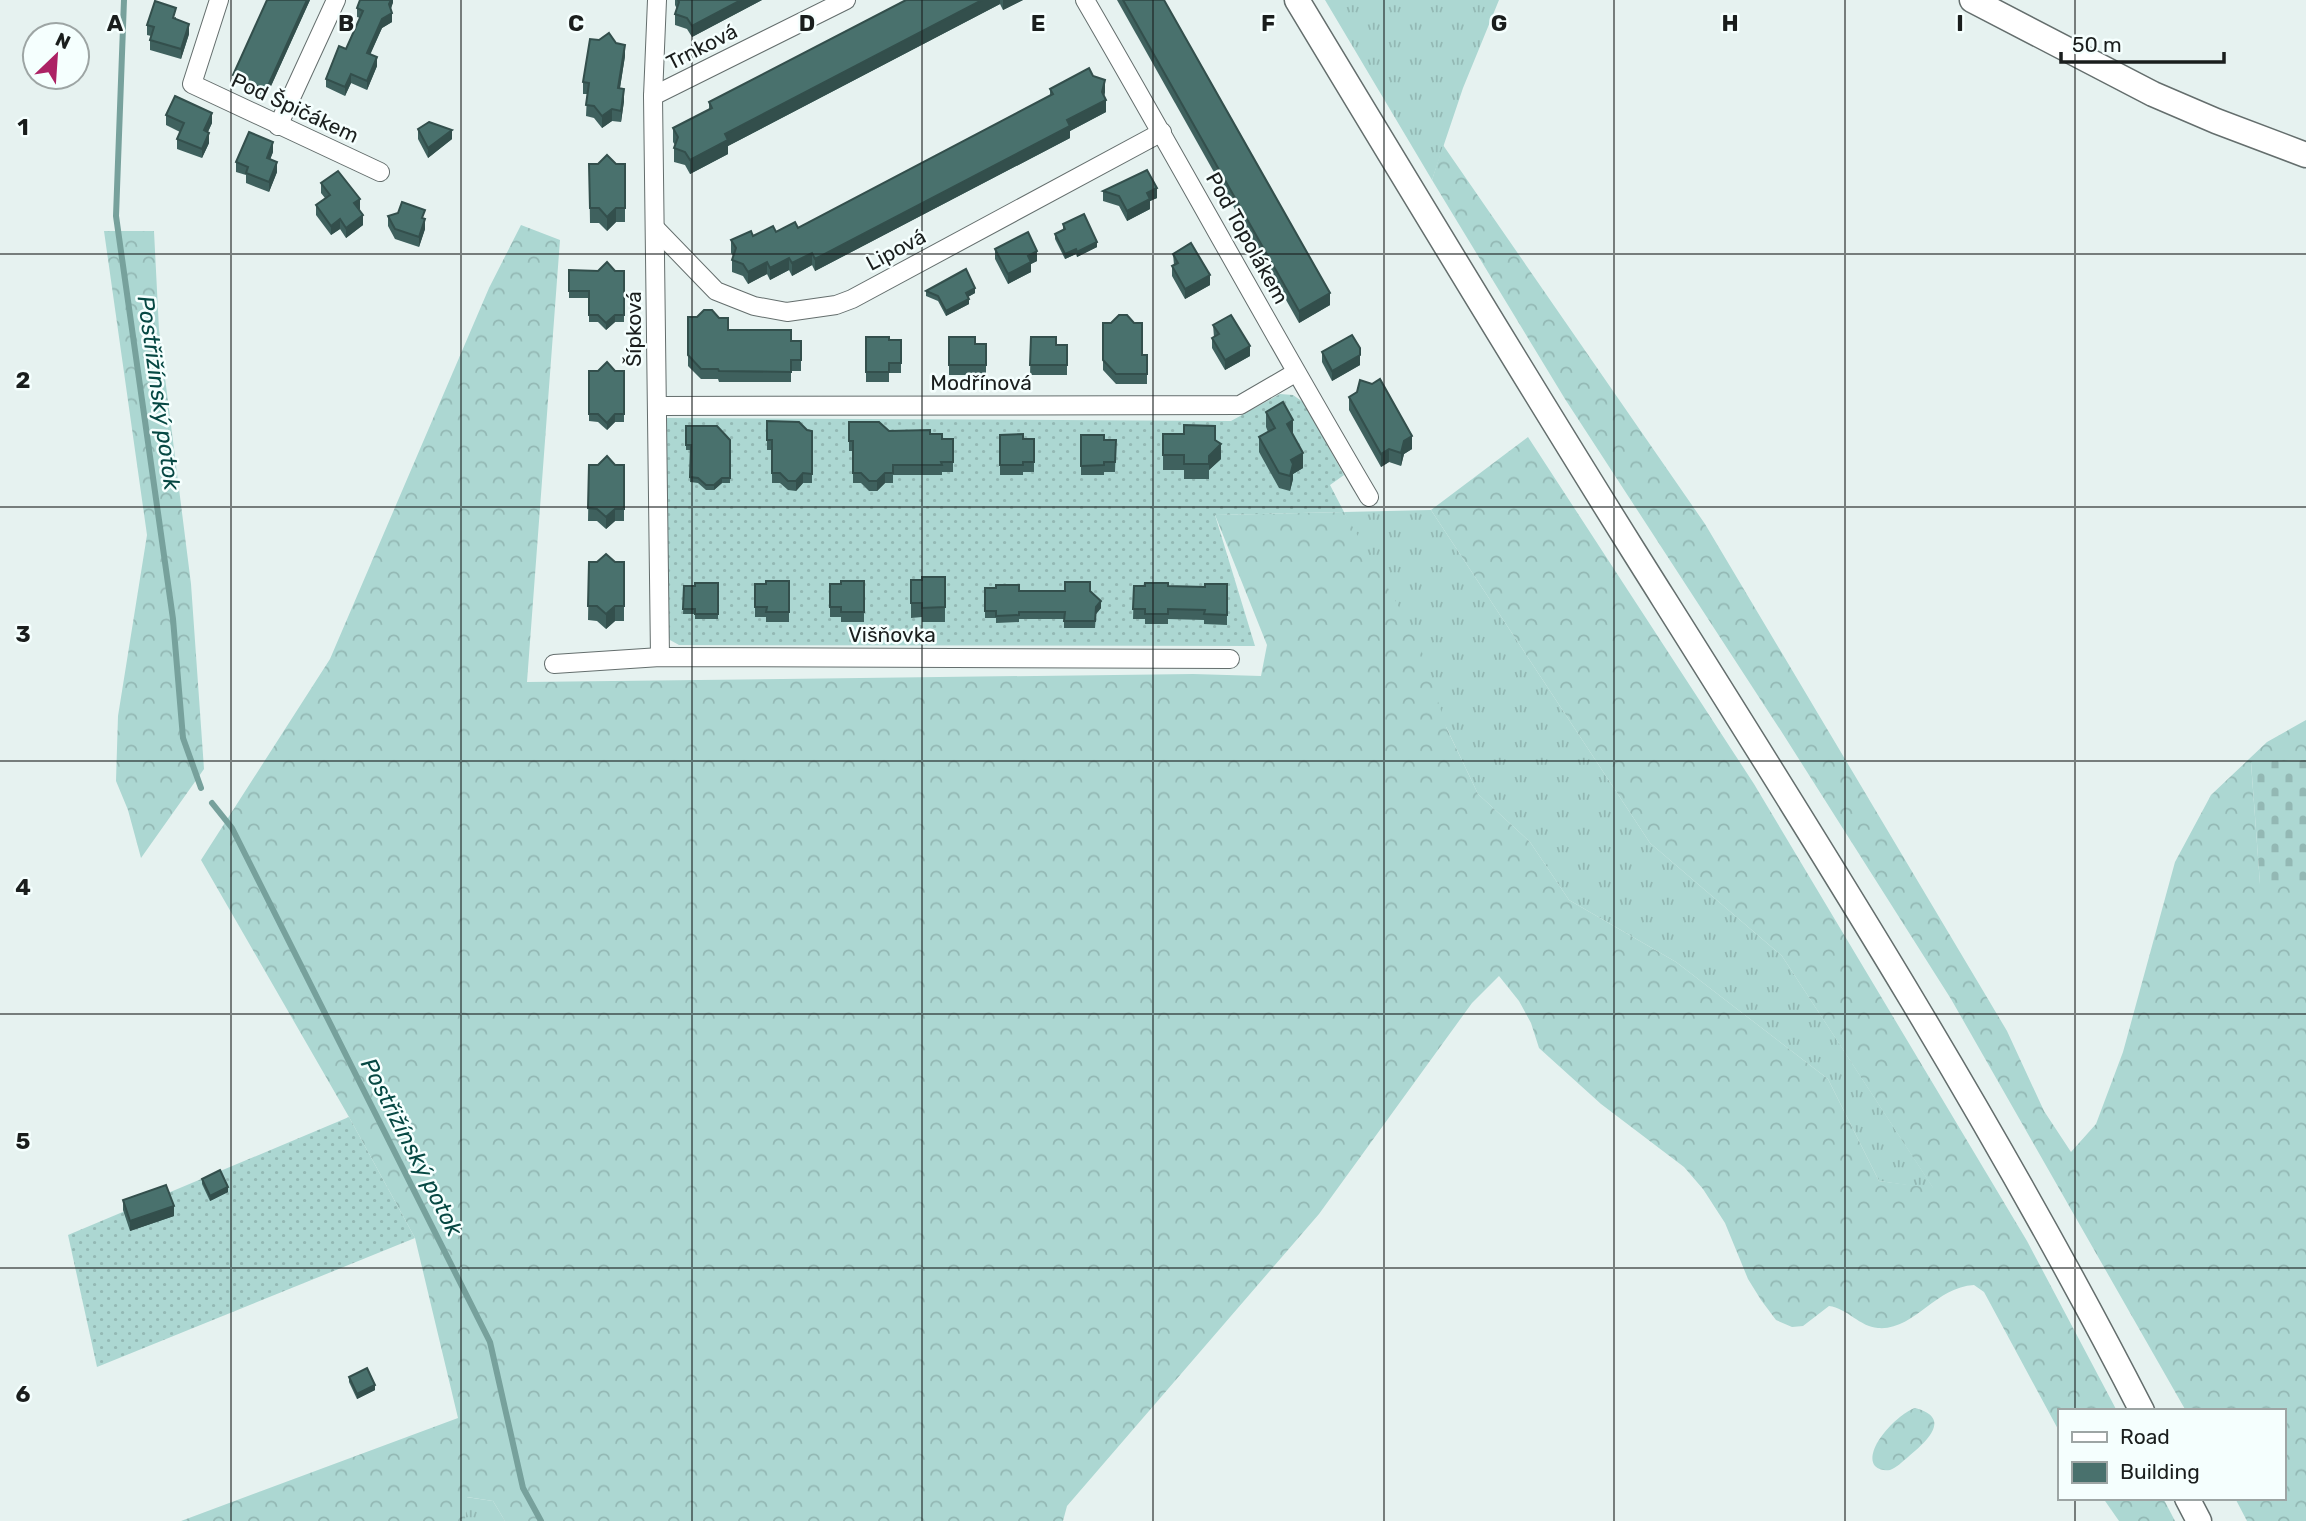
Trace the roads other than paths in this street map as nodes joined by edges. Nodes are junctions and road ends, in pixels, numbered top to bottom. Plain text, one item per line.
1 (219, 0) edge
2 (336, 0) edge
3 (657, 0) edge
4 (846, 0) edge
5 (1085, 0) edge
6 (1297, 0) edge
7 (1972, 0) edge
8 (653, 96) junction
9 (278, 126) junction
10 (1162, 132) junction
11 (2306, 155) edge
12 (380, 172) dead end
13 (656, 229) junction
14 (1295, 373) junction
15 (657, 406) junction
16 (1369, 497) dead end
17 (660, 657) junction
18 (1230, 659) dead end
19 (554, 664) dead end
20 (2141, 1409) edge
21 (2188, 1500) edge
22 (2199, 1521) edge

1 - 9 street, Pod Špičákem
2 - 9 street
3 - 8 street, Šípková
4 - 8 street, Trnková
5 - 10 street, Pod Topolákem
6 - 20 main road
7 - 11 main road
8 - 13 street, Šípková
9 - 12 street, Pod Špičákem
10 - 13 street, Lipová
10 - 14 street, Pod Topolákem
13 - 15 street, Šípková
14 - 15 street, Modřínová
14 - 16 street, Pod Topolákem
15 - 17 street, Šípková
17 - 18 street, Višňovka
17 - 19 street, Višňovka
21 - 22 main road

